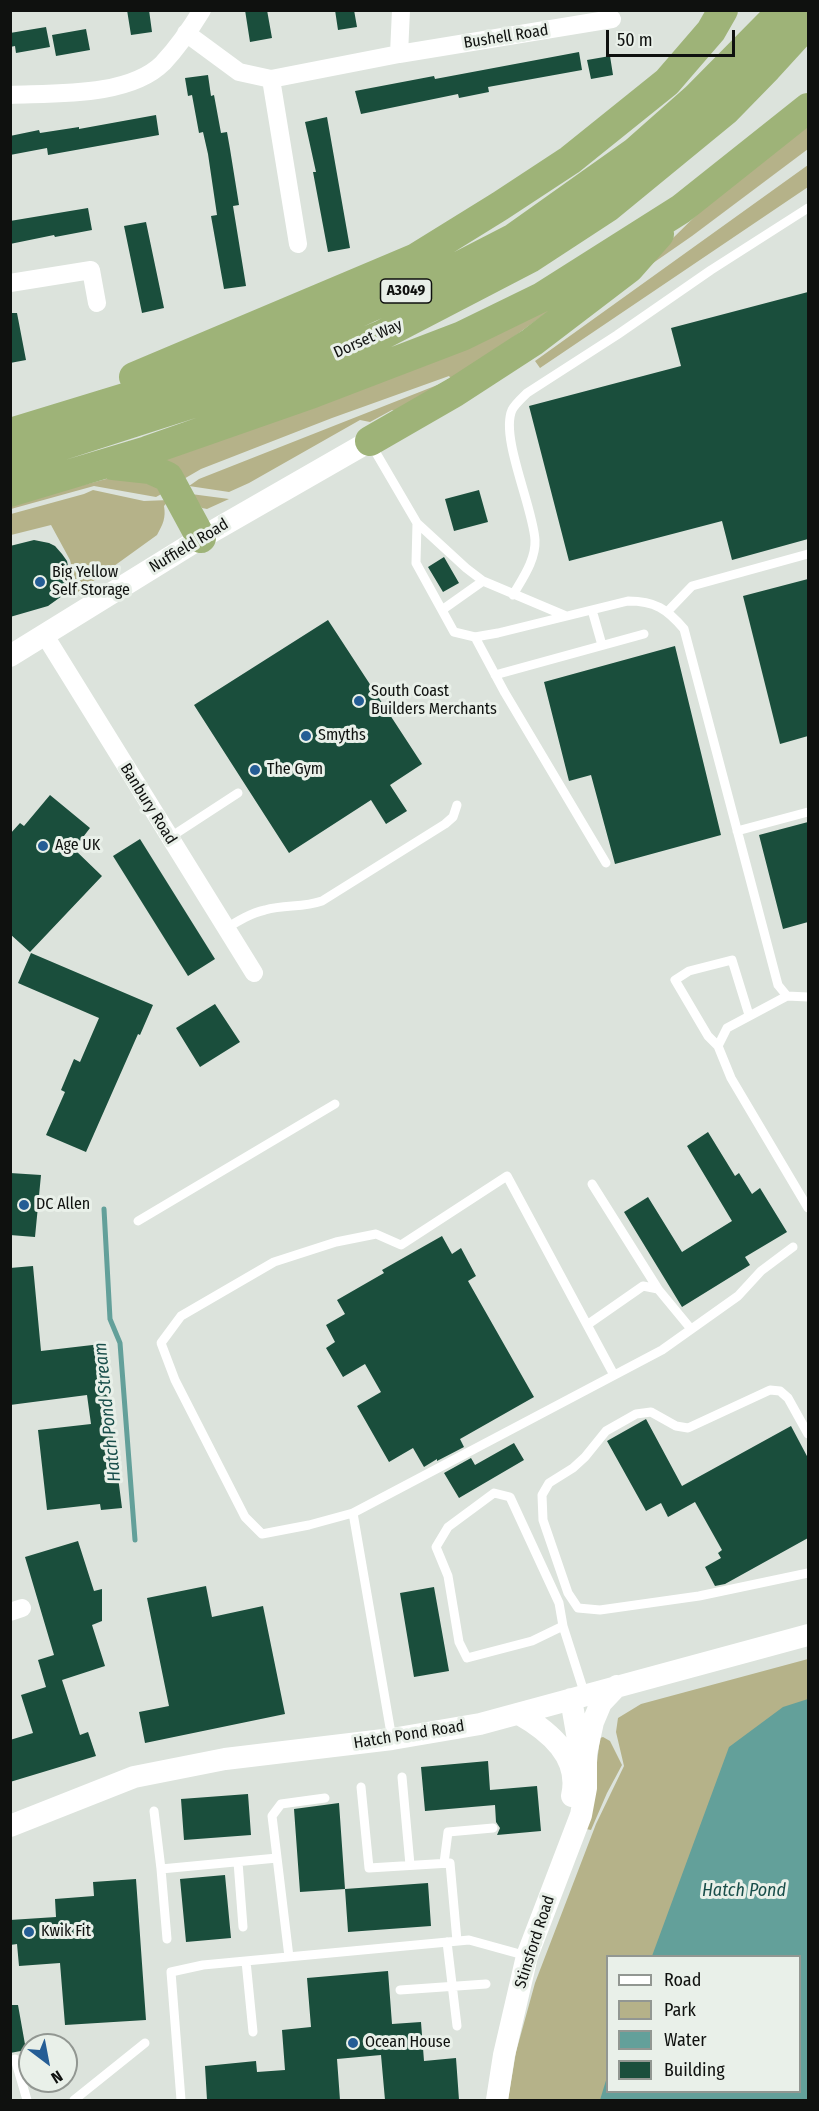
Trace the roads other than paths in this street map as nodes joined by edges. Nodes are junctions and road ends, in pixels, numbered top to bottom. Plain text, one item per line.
1 (202, 10) edge
2 (401, 10) edge
3 (723, 10) edge
4 (783, 10) edge
5 (612, 20) dead end
6 (808, 23) edge
7 (186, 33) junction
8 (399, 54) junction
9 (757, 58) junction
10 (271, 79) junction
11 (10, 95) edge
12 (808, 108) edge
13 (808, 208) edge
14 (681, 209) junction
15 (298, 244) dead end
16 (10, 283) edge
17 (97, 303) dead end
18 (10, 425) edge
19 (10, 433) edge
20 (370, 441) junction
21 (10, 462) edge
22 (106, 465) junction
23 (10, 492) edge
24 (417, 524) junction
25 (201, 538) junction
26 (808, 554) edge
27 (483, 581) junction
28 (513, 595) junction
29 (442, 610) junction
30 (592, 610) junction
31 (668, 611) junction
32 (566, 616) junction
33 (44, 634) junction
34 (644, 634) dead end
35 (475, 637) junction
36 (602, 645) junction
37 (10, 656) edge
38 (495, 675) junction
39 (238, 793) dead end
40 (457, 805) dead end
41 (808, 812) edge
42 (737, 831) junction
43 (169, 838) junction
44 (606, 863) dead end
45 (225, 928) junction
46 (254, 973) dead end
47 (787, 996) junction
48 (808, 998) edge
49 (749, 1015) junction
50 (718, 1046) junction
51 (335, 1104) dead end
52 (592, 1184) dead end
53 (808, 1208) edge
54 (138, 1221) dead end
55 (793, 1247) dead end
56 (658, 1289) junction
57 (587, 1325) junction
58 (691, 1329) junction
59 (614, 1375) junction
60 (808, 1434) edge
61 (353, 1513) junction
62 (808, 1573) edge
63 (563, 1626) junction
64 (808, 1635) edge
65 (617, 1686) junction
66 (578, 1697) junction
67 (519, 1714) junction
68 (392, 1739) junction
69 (402, 1777) dead end
70 (361, 1787) dead end
71 (586, 1788) junction
72 (325, 1798) dead end
73 (154, 1811) dead end
74 (10, 1826) edge
75 (493, 1828) dead end
76 (277, 1858) junction
77 (238, 1862) junction
78 (444, 1863) junction
79 (410, 1865) junction
80 (161, 1869) junction
81 (552, 1888) junction
82 (243, 1927) dead end
83 (167, 1939) dead end
84 (452, 1942) junction
85 (527, 1956) junction
86 (289, 1957) junction
87 (246, 1961) junction
88 (486, 1984) dead end
89 (452, 1986) junction
90 (400, 1990) dead end
91 (457, 2026) dead end
92 (253, 2032) dead end
93 (145, 2043) dead end
94 (15, 2059) dead end
95 (27, 2100) edge
96 (74, 2100) edge
97 (181, 2100) edge
98 (497, 2100) edge

1 - 7 street
2 - 8 street
3 - 18 highway, A3049
4 - 9 highway, A3049
5 - 8 street, Bushell Road
6 - 9 highway, A3049
7 - 10 street, Bushell Road
7 - 11 street
8 - 10 street, Bushell Road
9 - 19 highway, Dorset Way / A3049
9 - 21 highway, Dorset Way / A3049
10 - 15 street
12 - 14 highway
13 - 28 lane
14 - 20 highway
14 - 22 highway
16 - 17 street
20 - 24 lane
20 - 25 street, Nuffield Road
22 - 23 highway
22 - 25 highway
24 - 27 lane
24 - 29 lane
25 - 33 street, Nuffield Road
26 - 31 lane
27 - 28 lane
27 - 29 lane
28 - 32 lane
29 - 35 lane
30 - 31 lane
30 - 32 lane
30 - 36 lane
31 - 42 lane
32 - 35 lane
33 - 37 street, Nuffield Road
33 - 43 street, Banbury Road
34 - 36 lane
35 - 38 lane
36 - 38 lane
38 - 44 lane
39 - 43 lane
40 - 45 lane
41 - 42 lane
42 - 47 lane
43 - 45 street, Banbury Road
45 - 46 street, Banbury Road
47 - 48 lane
47 - 49 lane
49 - 50 lane
49 - 50 lane
50 - 53 lane
51 - 54 lane
52 - 56 lane
55 - 58 lane
56 - 57 lane
56 - 58 lane
57 - 59 lane
57 - 61 lane
58 - 59 lane
59 - 61 lane
60 - 62 lane
61 - 68 lane
63 - 63 lane
63 - 66 lane
64 - 65 street, Hatch Pond Road
65 - 66 street, Hatch Pond Road
65 - 71 street, Stinsford Road
66 - 67 street, Hatch Pond Road
66 - 71 street, Stinsford Road
67 - 68 street, Hatch Pond Road
67 - 81 street
68 - 74 street, Hatch Pond Road
69 - 79 lane
70 - 79 lane
71 - 81 street, Stinsford Road
72 - 76 lane
73 - 80 lane
75 - 78 lane
76 - 77 lane
76 - 86 lane
77 - 80 lane
77 - 82 lane
78 - 79 lane
78 - 84 lane
80 - 83 lane
81 - 85 street, Stinsford Road
84 - 85 lane
84 - 86 lane
84 - 89 lane
85 - 98 street, Stinsford Road
86 - 87 lane
87 - 92 lane
87 - 97 lane
88 - 89 lane
89 - 90 lane
89 - 91 lane
93 - 96 lane
94 - 95 lane

